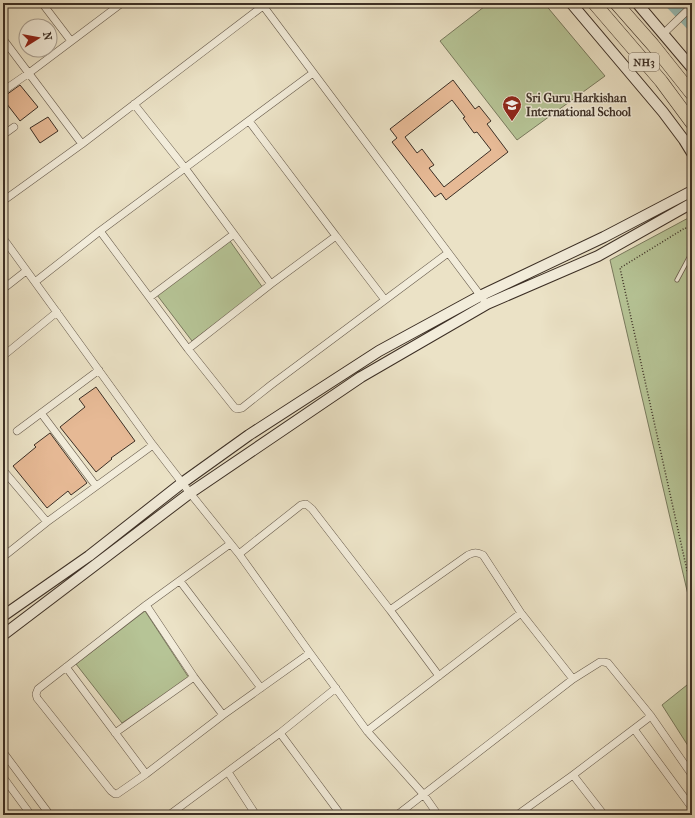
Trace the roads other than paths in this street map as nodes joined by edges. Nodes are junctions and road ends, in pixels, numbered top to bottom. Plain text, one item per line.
1 (42, 3) edge
2 (122, 3) edge
3 (571, 3) edge
4 (594, 3) edge
5 (616, 3) edge
6 (637, 3) edge
7 (262, 5) edge
8 (113, 6) edge
9 (692, 6) edge
10 (663, 34) junction
11 (3, 39) edge
12 (71, 41) junction
13 (692, 68) edge
14 (29, 73) junction
15 (313, 73) junction
16 (3, 90) edge
17 (692, 94) edge
18 (134, 104) junction
19 (249, 121) junction
20 (692, 123) edge
21 (14, 127) dead end
22 (3, 136) edge
23 (82, 144) junction
24 (692, 153) edge
25 (185, 168) junction
26 (692, 191) edge
27 (3, 201) edge
28 (692, 203) edge
29 (100, 231) junction
30 (234, 234) junction
31 (336, 236) junction
32 (3, 238) edge
33 (692, 252) edge
34 (448, 253) junction
35 (26, 271) junction
36 (677, 280) dead end
37 (35, 282) junction
38 (271, 284) junction
39 (3, 289) edge
40 (480, 296) junction
41 (150, 297) junction
42 (385, 300) junction
43 (487, 304) junction
44 (57, 312) junction
45 (188, 348) junction
46 (3, 356) edge
47 (99, 370) junction
48 (41, 413) junction
49 (17, 431) dead end
50 (153, 445) junction
51 (4, 474) edge
52 (182, 483) junction
53 (96, 486) junction
54 (190, 493) junction
55 (47, 522) junction
56 (230, 544) junction
57 (239, 554) junction
58 (3, 557) edge
59 (180, 581) junction
60 (146, 605) junction
61 (390, 610) junction
62 (521, 613) junction
63 (3, 616) edge
64 (3, 635) edge
65 (310, 653) junction
66 (66, 667) junction
67 (440, 676) junction
68 (194, 677) junction
69 (572, 679) junction
70 (261, 688) junction
71 (336, 688) junction
72 (223, 715) junction
73 (651, 716) junction
74 (634, 728) junction
75 (367, 731) junction
76 (115, 733) junction
77 (280, 733) junction
78 (3, 752) edge
79 (228, 772) junction
80 (146, 774) junction
81 (573, 775) junction
82 (692, 775) edge
83 (3, 777) edge
84 (424, 795) junction
85 (692, 808) edge
86 (520, 814) edge
87 (31, 815) edge
88 (50, 815) edge
89 (169, 815) edge
90 (256, 815) edge
91 (341, 815) edge
92 (397, 815) edge
93 (438, 815) edge
94 (604, 815) edge

1 - 12 street
2 - 8 street
3 - 24 street
4 - 20 highway, NH3
5 - 17 highway, NH3
6 - 10 street
7 - 15 street
7 - 18 street
8 - 12 street
9 - 10 street
10 - 13 street
11 - 14 street
12 - 14 street
14 - 16 street
14 - 23 street
15 - 19 street
15 - 34 street
18 - 23 street
18 - 25 street
19 - 25 street
19 - 31 street
21 - 22 street
23 - 27 street
25 - 29 street
25 - 30 street
26 - 40 street
28 - 43 street
29 - 37 street
29 - 41 street
30 - 38 street
30 - 41 street
31 - 38 street
31 - 42 street
32 - 35 street
33 - 36 lane
34 - 40 street
34 - 42 street
35 - 37 street
35 - 39 street
37 - 44 street
38 - 45 street
40 - 43 street
40 - 52 street
41 - 45 street
42 - 45 street
43 - 54 street
44 - 46 street
44 - 47 street
47 - 48 street
47 - 50 street
48 - 49 street
48 - 53 street
50 - 52 street
50 - 53 street
51 - 55 street
52 - 54 street
52 - 63 street
53 - 55 street
54 - 56 street
54 - 64 street
55 - 58 street
56 - 57 street
56 - 59 street
57 - 61 street
57 - 65 street
59 - 60 street
59 - 70 street
60 - 66 street
60 - 68 street
61 - 62 street
61 - 67 street
62 - 67 street
62 - 69 street
65 - 70 street
65 - 71 street
66 - 76 street
66 - 80 street
67 - 75 street
68 - 72 street
68 - 76 street
69 - 73 street
69 - 84 street
70 - 72 street
71 - 75 street
71 - 77 street
72 - 80 street
73 - 74 street
73 - 82 street
74 - 81 street
74 - 85 street
75 - 84 street
76 - 80 street
77 - 79 street
77 - 91 street
78 - 88 street
79 - 89 street
79 - 90 street
81 - 86 street
81 - 94 street
83 - 87 street
84 - 92 street
84 - 93 street

